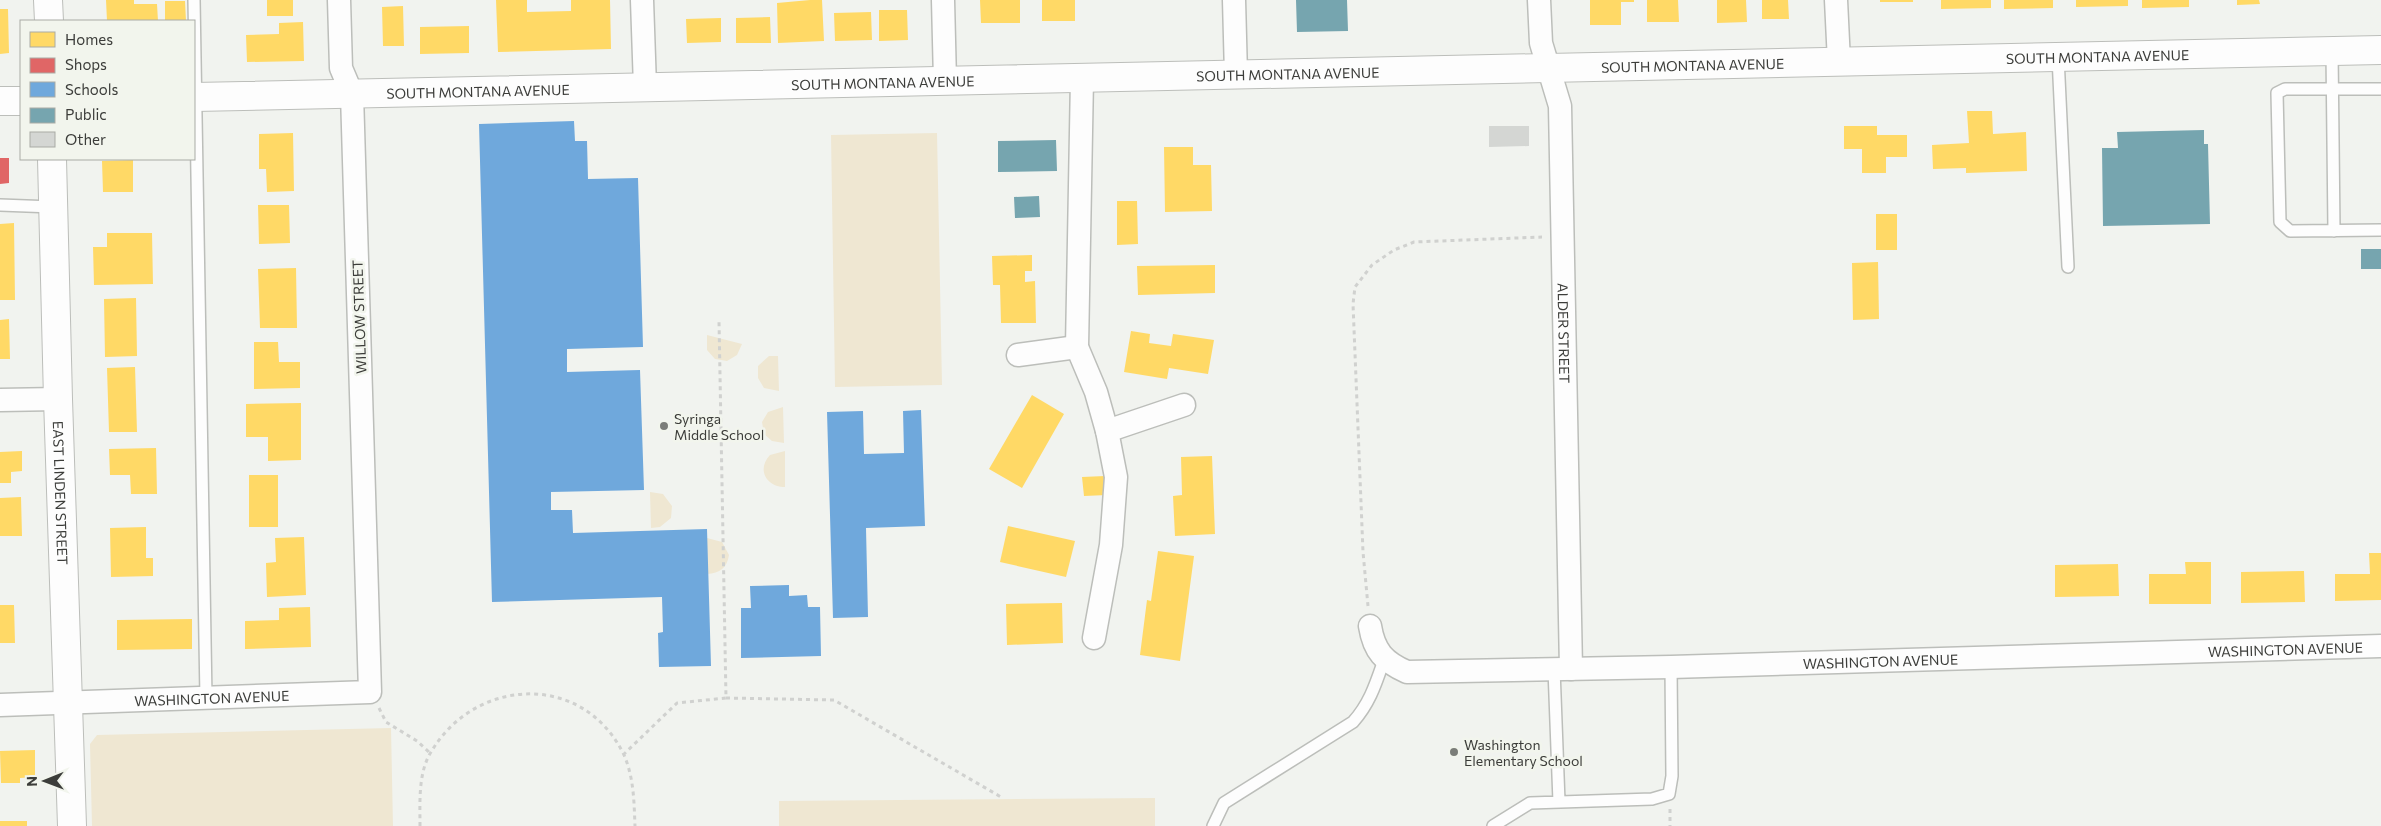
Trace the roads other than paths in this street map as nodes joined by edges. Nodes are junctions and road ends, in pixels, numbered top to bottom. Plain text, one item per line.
1 (48, 0) edge
2 (194, 0) edge
3 (339, 0) edge
4 (642, 0) edge
5 (943, 0) edge
6 (1234, 0) edge
7 (1539, 0) edge
8 (1836, 0) edge
9 (49, 20) edge
10 (194, 20) edge
11 (2381, 50) edge
12 (2332, 51) junction
13 (2058, 57) junction
14 (1839, 62) junction
15 (1548, 68) junction
16 (1236, 75) junction
17 (1082, 78) junction
18 (945, 81) junction
19 (645, 87) junction
20 (2332, 88) junction
21 (2381, 89) edge
22 (352, 94) junction
23 (195, 97) edge
24 (0, 101) edge
25 (20, 101) edge
26 (52, 160) edge
27 (0, 205) edge
28 (54, 207) junction
29 (2381, 230) edge
30 (2334, 231) junction
31 (2068, 267) dead end
32 (1077, 347) junction
33 (1018, 355) dead end
34 (58, 399) junction
35 (0, 400) edge
36 (1184, 405) dead end
37 (1107, 431) junction
38 (1370, 626) road end
39 (1094, 638) dead end
40 (2381, 646) edge
41 (1384, 660) junction
42 (1671, 667) junction
43 (1563, 669) junction
44 (370, 692) joint
45 (206, 698) junction
46 (69, 704) junction
47 (0, 705) edge
48 (1559, 802) junction
49 (72, 826) edge
50 (1213, 826) edge
51 (1493, 826) edge

1 - 9 street
2 - 10 lane
3 - 22 street, WILLOW STREET
4 - 19 street
5 - 18 street
6 - 16 street
7 - 15 street, ALDER STREET
8 - 14 street
11 - 12 street, SOUTH MONTANA AVENUE
12 - 13 street, SOUTH MONTANA AVENUE
12 - 20 lane
13 - 14 street, SOUTH MONTANA AVENUE
13 - 31 lane
14 - 15 street, SOUTH MONTANA AVENUE
15 - 16 street, SOUTH MONTANA AVENUE
15 - 43 street, ALDER STREET
16 - 17 street, SOUTH MONTANA AVENUE
17 - 18 street, SOUTH MONTANA AVENUE
17 - 32 street
18 - 19 street, SOUTH MONTANA AVENUE
19 - 22 street, SOUTH MONTANA AVENUE
20 - 21 lane
20 - 30 lane
20 - 30 lane
22 - 23 street, SOUTH MONTANA AVENUE
22 - 44 street, WILLOW STREET
23 - 45 lane
24 - 25 street
26 - 28 street, EAST LINDEN STREET
27 - 28 lane
28 - 34 street, EAST LINDEN STREET
29 - 30 lane
32 - 33 street
32 - 37 street
34 - 35 street
34 - 46 street, EAST LINDEN STREET
36 - 37 street
37 - 39 street
38 - 41 street
40 - 42 street, WASHINGTON AVENUE
41 - 43 street, WASHINGTON AVENUE
41 - 50 lane
42 - 43 street, WASHINGTON AVENUE
42 - 48 lane
43 - 48 lane
44 - 45 street, WASHINGTON AVENUE
45 - 46 street, WASHINGTON AVENUE
46 - 47 street, WASHINGTON AVENUE
46 - 49 street, EAST LINDEN STREET
48 - 51 lane

